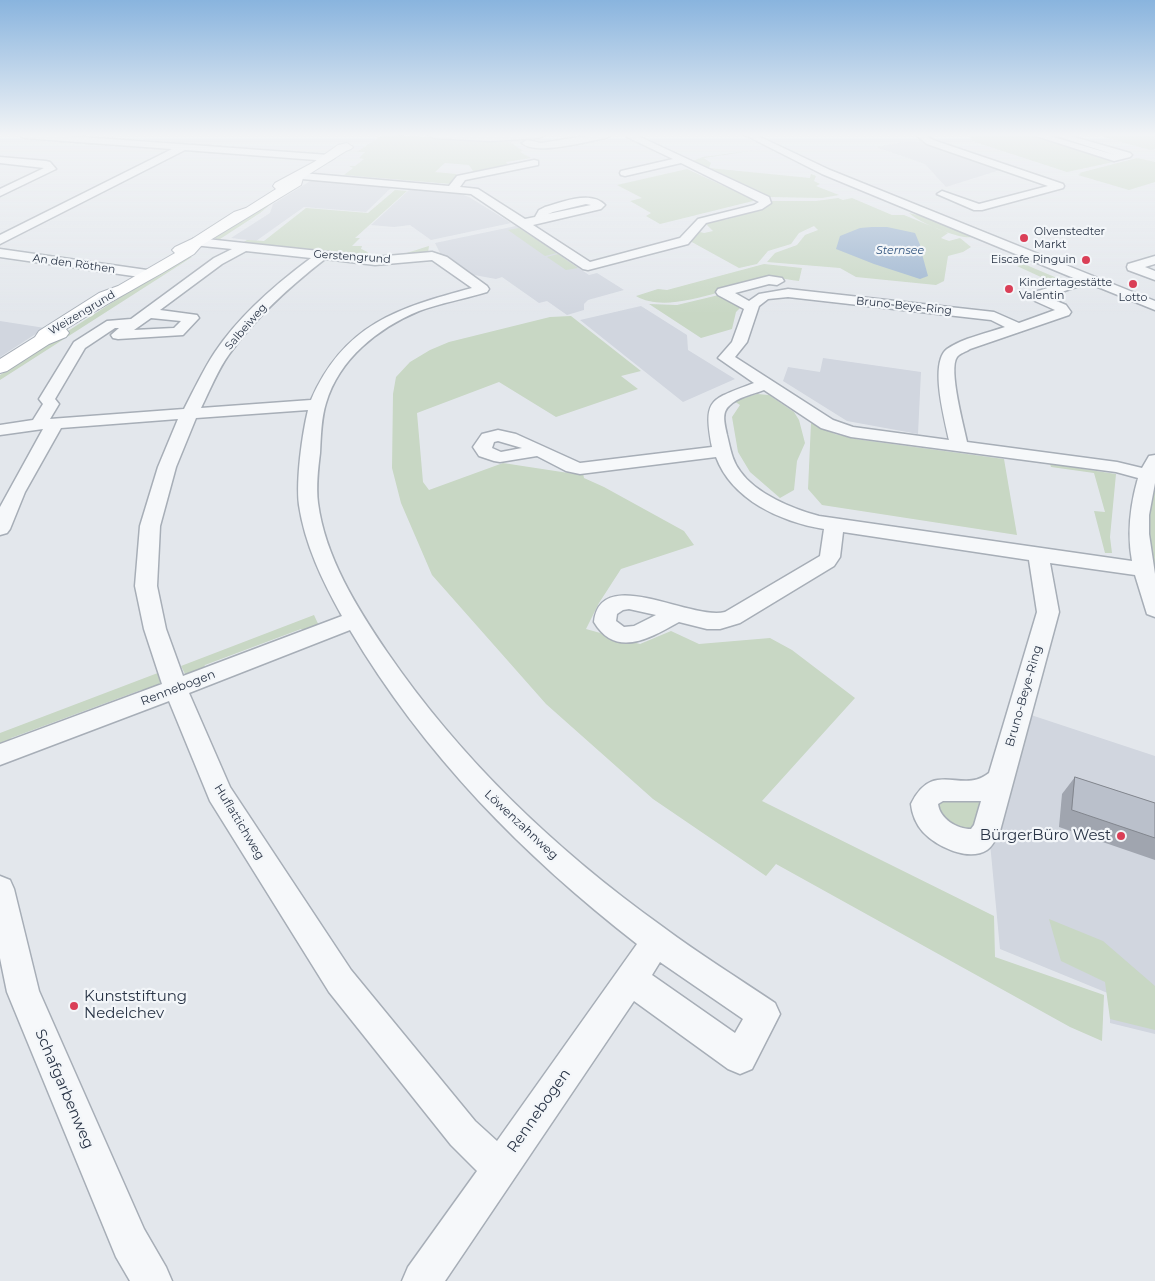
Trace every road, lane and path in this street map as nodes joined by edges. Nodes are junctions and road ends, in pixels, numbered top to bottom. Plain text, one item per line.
1 (89, 195) edge
2 (276, 195) edge
3 (480, 195) edge
4 (756, 195) edge
5 (882, 195) edge
6 (944, 195) edge
7 (1027, 195) edge
8 (540, 219) dead end
9 (524, 223) junction
10 (0, 240) edge
11 (197, 242) junction
12 (242, 248) junction
13 (0, 253) edge
14 (322, 256) junction
15 (1155, 260) edge
16 (147, 274) junction
17 (1155, 276) edge
18 (1088, 279) junction
19 (482, 289) joint
20 (788, 293) junction
21 (1155, 306) edge
22 (750, 307) junction
23 (148, 313) junction
24 (136, 323) junction
25 (1018, 328) junction
26 (118, 335) junction
27 (92, 336) junction
28 (0, 367) edge
29 (765, 384) junction
30 (317, 404) junction
31 (189, 414) junction
32 (47, 424) junction
33 (0, 430) edge
34 (959, 446) junction
35 (538, 451) dead end
36 (722, 451) junction
37 (1151, 467) edge
38 (834, 525) junction
39 (0, 529) edge
40 (1038, 555) junction
41 (1144, 570) junction
42 (1155, 609) edge
43 (676, 614) dead end
44 (355, 620) junction
45 (176, 689) junction
46 (0, 754) edge
47 (1001, 779) dead end
48 (0, 889) edge
49 (657, 941) junction
50 (631, 979) junction
51 (500, 1168) junction
52 (152, 1281) edge
53 (422, 1281) edge

1 - 10 street
2 - 11 main road, Weizengrund
3 - 9 street
4 - 9 street
5 - 18 street
6 - 7 street
8 - 9 street
11 - 12 street, Gerstengrund
11 - 16 main road, Weizengrund
12 - 14 street, Gerstengrund
12 - 23 street
13 - 16 street, An den Röthen
14 - 19 street, Gerstengrund
14 - 31 street, Salbeiweg
15 - 17 street
16 - 28 main road, Weizengrund
18 - 21 street
18 - 25 street
19 - 30 street, Löwenzahnweg
20 - 22 street, Bruno-Beye-Ring
20 - 22 street
20 - 25 street, Bruno-Beye-Ring
22 - 29 street
23 - 24 street
23 - 26 street
24 - 26 street
24 - 27 street
25 - 34 street
26 - 27 street
27 - 32 street
29 - 34 street
29 - 36 street
30 - 31 street
30 - 44 street, Löwenzahnweg
31 - 32 street
31 - 45 street, Huflattichweg
32 - 33 street
32 - 39 street
34 - 37 street
35 - 36 street
36 - 38 street
37 - 41 street
38 - 40 street
38 - 43 street
40 - 41 street
40 - 47 street, Bruno-Beye-Ring
41 - 42 street
44 - 45 street, Rennebogen
44 - 49 street, Löwenzahnweg
45 - 46 street, Rennebogen
45 - 51 street, Huflattichweg
48 - 52 street, Schafgarbenweg
49 - 50 street, Rennebogen
49 - 50 street, Löwenzahnweg
50 - 51 street, Rennebogen
51 - 53 street, Rennebogen

